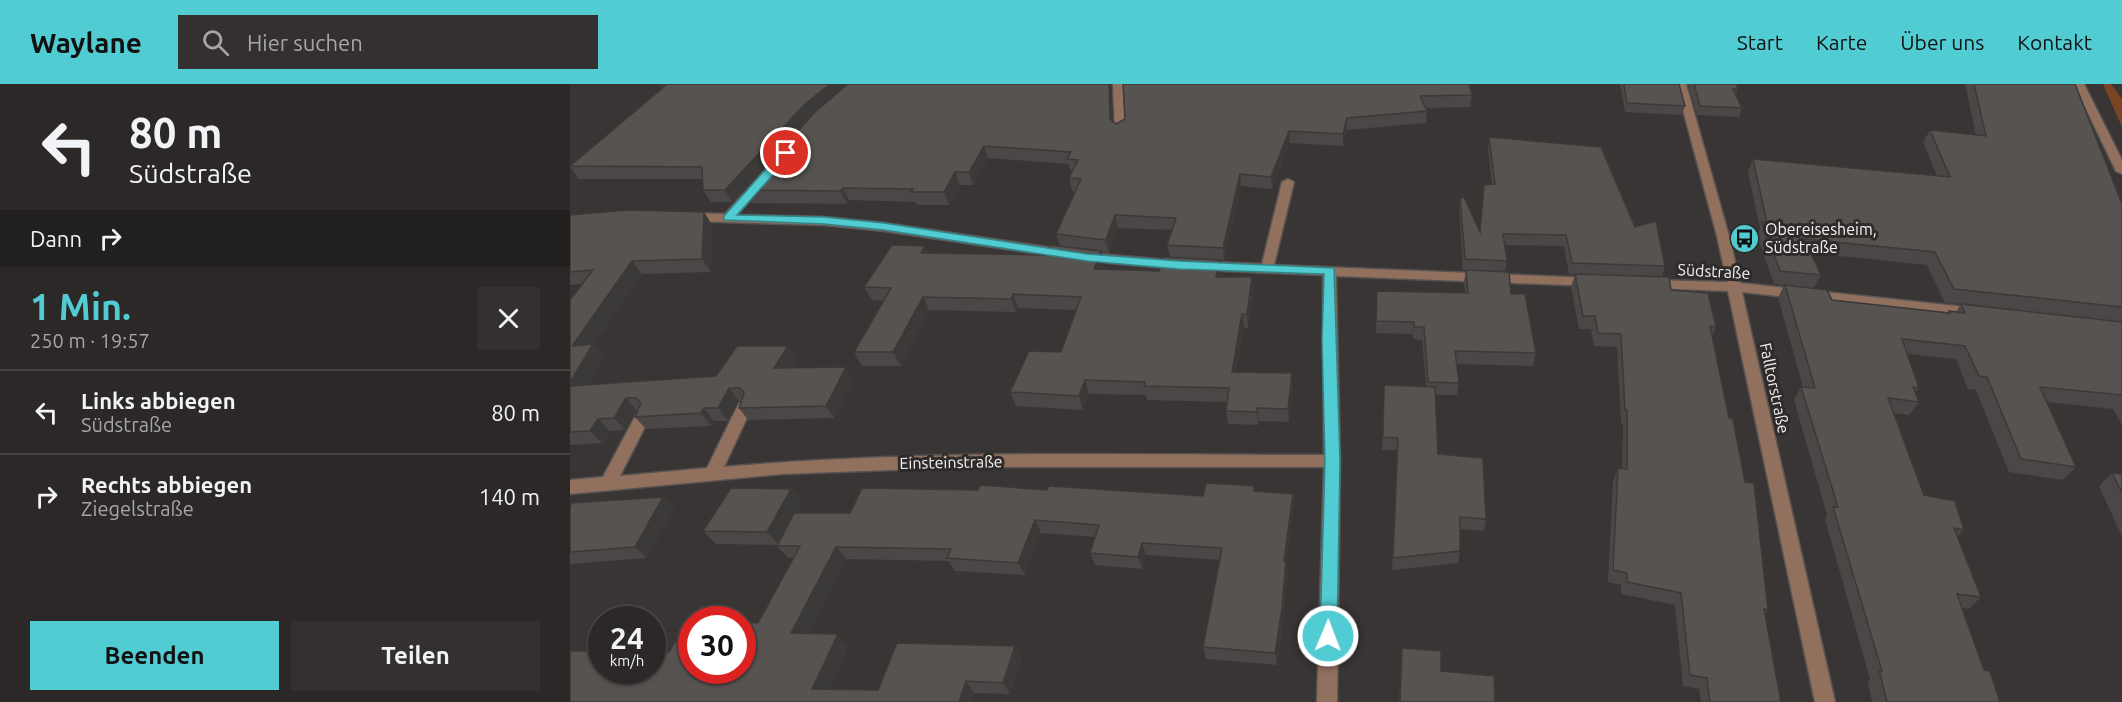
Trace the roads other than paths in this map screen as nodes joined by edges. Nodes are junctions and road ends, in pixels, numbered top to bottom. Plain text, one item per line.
1 (1118, 84) edge
2 (1681, 84) edge
3 (2079, 84) edge
4 (1120, 131) edge
5 (2122, 171) edge
6 (768, 174) edge
7 (1288, 182) dead end
8 (672, 217) edge
9 (728, 218) junction
10 (1267, 269) junction
11 (1330, 270) junction
12 (1605, 282) edge
13 (1640, 284) edge
14 (1734, 287) junction
15 (1993, 315) edge
16 (744, 407) edge
17 (642, 417) edge
18 (1332, 461) junction
19 (712, 474) junction
20 (608, 483) junction
21 (570, 487) edge
22 (1327, 702) edge
23 (1825, 702) edge

1 - 4 street
2 - 14 street, Falltorstraße
3 - 5 street
6 - 9 street
7 - 10 street
8 - 9 street
9 - 10 street
10 - 11 street
11 - 12 street
11 - 18 street
13 - 14 street, Südstraße
14 - 15 street, Südstraße
14 - 23 street, Falltorstraße
16 - 19 street
17 - 20 street
18 - 19 street, Einsteinstraße
18 - 22 street
19 - 20 street, Einsteinstraße
20 - 21 street, Einsteinstraße

